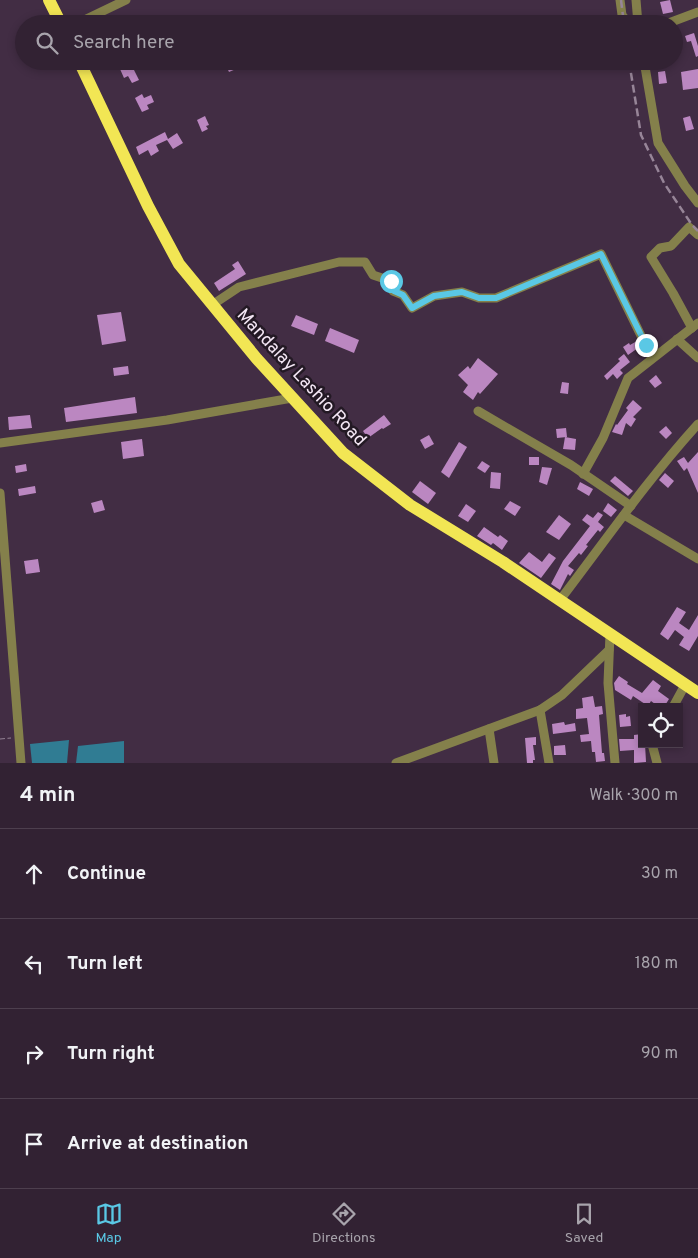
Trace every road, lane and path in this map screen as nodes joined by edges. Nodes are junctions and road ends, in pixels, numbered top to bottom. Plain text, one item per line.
1 (49, 0) edge
2 (126, 0) edge
3 (620, 0) edge
4 (636, 0) edge
5 (698, 12) edge
6 (56, 15) edge
7 (95, 15) edge
8 (622, 15) edge
9 (637, 15) edge
10 (683, 18) edge
11 (83, 70) edge
12 (646, 70) edge
13 (698, 203) edge
14 (698, 235) edge
15 (212, 305) junction
16 (695, 325) edge
17 (677, 339) junction
18 (652, 358) junction
19 (698, 358) edge
20 (292, 398) junction
21 (478, 411) dead end
22 (698, 424) edge
23 (0, 443) edge
24 (583, 474) junction
25 (0, 493) edge
26 (631, 506) junction
27 (624, 515) junction
28 (698, 559) edge
29 (560, 600) junction
30 (610, 634) junction
31 (609, 650) junction
32 (686, 685) junction
33 (698, 693) edge
34 (675, 703) edge
35 (540, 710) junction
36 (489, 730) junction
37 (20, 737) junction
38 (0, 739) edge
39 (653, 748) edge
40 (22, 763) edge
41 (396, 763) edge
42 (494, 763) edge
43 (549, 763) edge
44 (615, 763) edge
45 (657, 763) edge

1 - 6 highway
2 - 7 street
3 - 8 street
4 - 9 street
5 - 10 street
11 - 15 highway, Mandalay Lashio Road
12 - 13 street
14 - 16 street
15 - 18 street
15 - 20 highway, Mandalay Lashio Road
16 - 17 street
17 - 18 street
17 - 19 street
18 - 24 street
20 - 23 street
20 - 29 highway, Mandalay Lashio Road
21 - 24 street
22 - 26 street
24 - 26 street
25 - 37 street
26 - 27 street
27 - 28 street
27 - 29 street
29 - 30 highway, Mandalay Lashio Road
30 - 31 street
30 - 32 highway, Mandalay Lashio Road
31 - 35 street
31 - 44 street
32 - 33 highway, Mandalay Lashio Road
32 - 34 street
35 - 36 street
35 - 43 street
36 - 41 street
36 - 42 street
37 - 38 path
37 - 40 street
39 - 45 street

